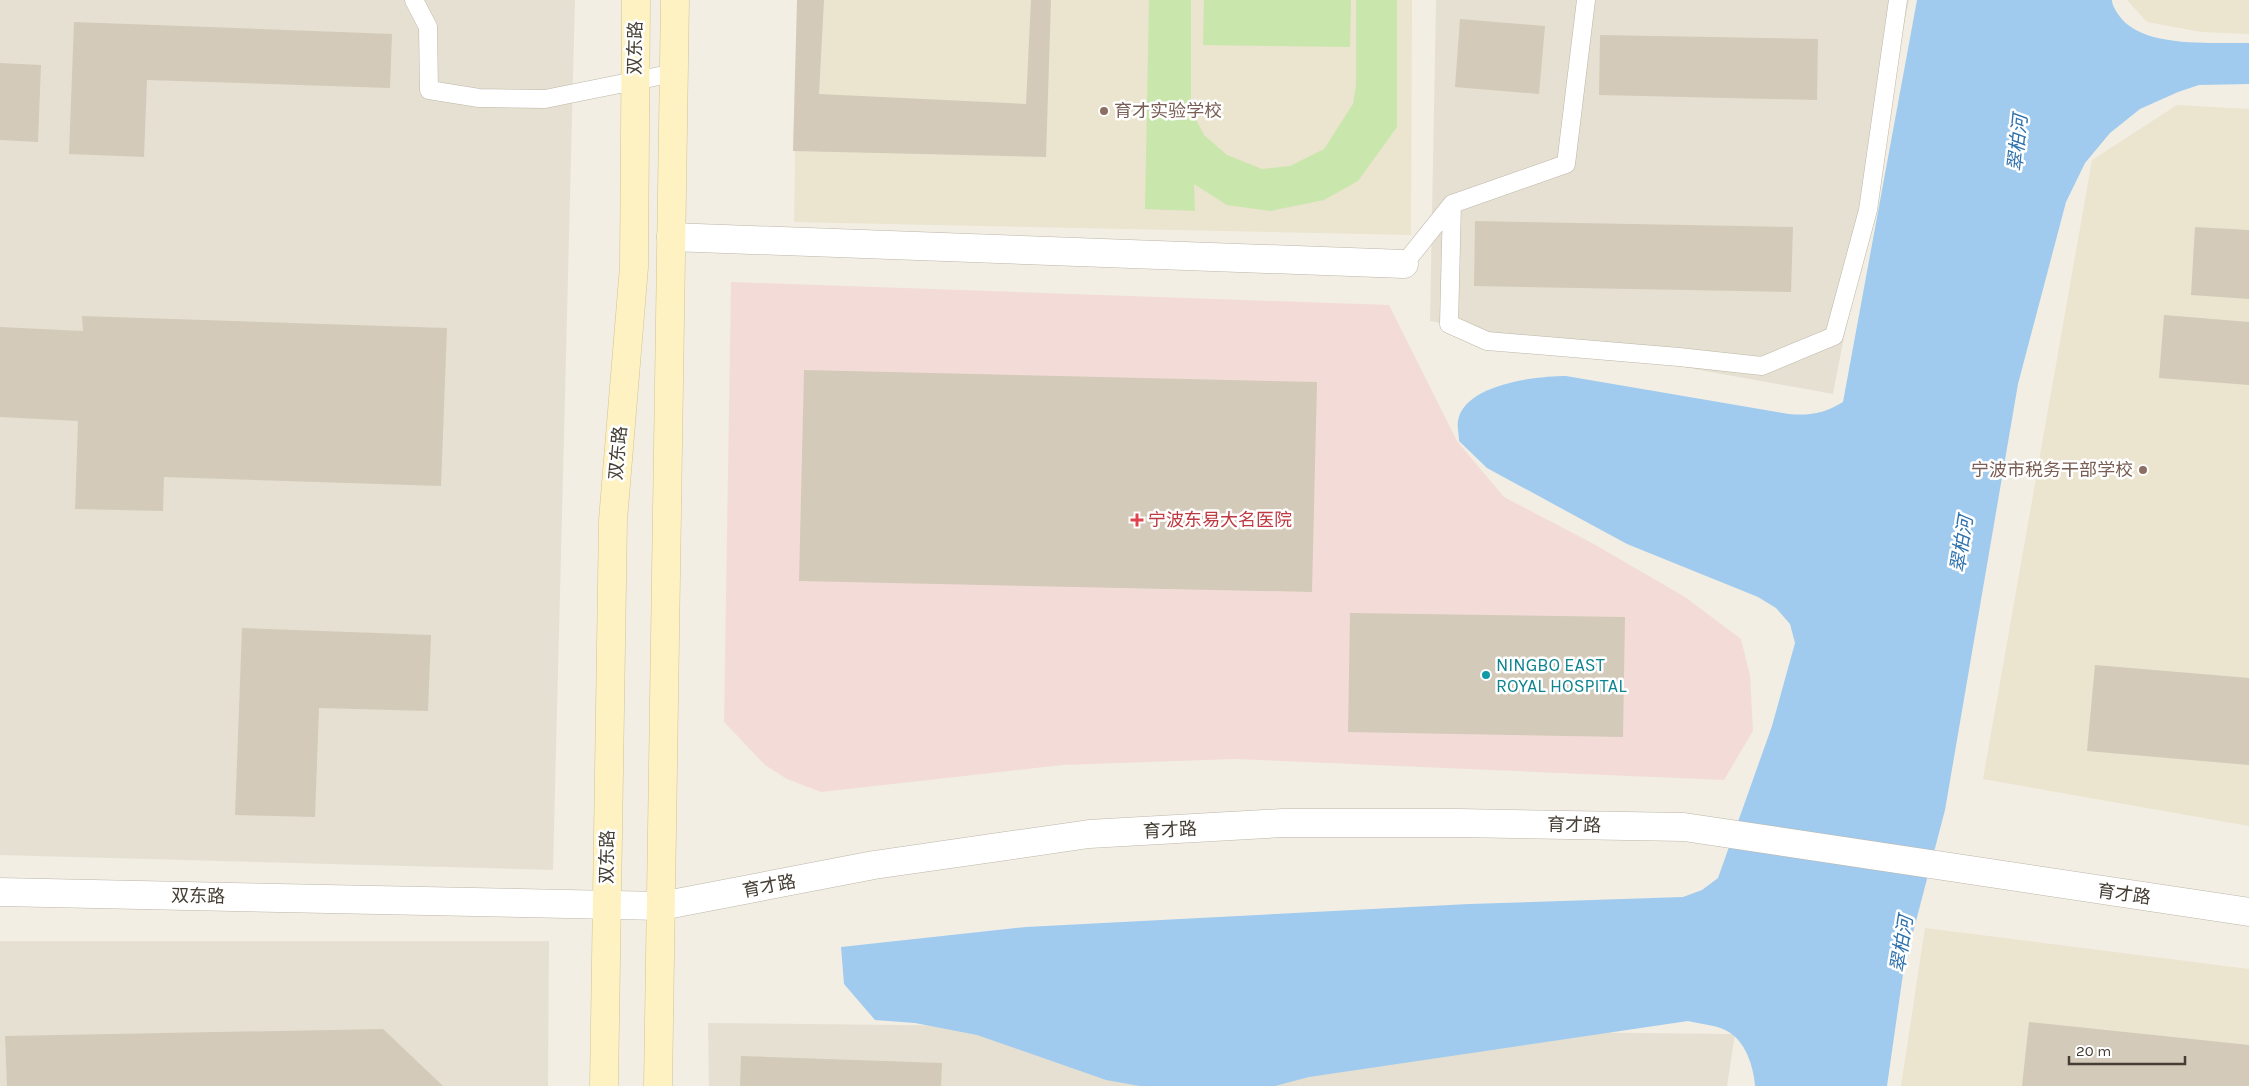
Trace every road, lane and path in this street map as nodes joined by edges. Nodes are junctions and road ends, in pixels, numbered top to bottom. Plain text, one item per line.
1 (414, 0) edge
2 (636, 0) edge
3 (675, 0) edge
4 (1586, 0) edge
5 (1898, 0) edge
6 (674, 73) junction
7 (634, 81) junction
8 (1452, 204) junction
9 (671, 237) junction
10 (1404, 264) joint
11 (0, 892) edge
12 (606, 906) junction
13 (661, 906) junction
14 (2249, 912) edge
15 (604, 1086) edge
16 (658, 1086) edge

1 - 7 lane
2 - 7 main road, 双东路
3 - 6 main road
4 - 8 lane
5 - 8 lane
6 - 7 lane
6 - 9 main road
7 - 12 main road, 双东路
8 - 10 lane
9 - 10 street
9 - 13 main road
11 - 12 street, 双东路
12 - 13 street, 双东路
12 - 15 main road, 双东路
13 - 14 street, 育才路
13 - 16 main road

